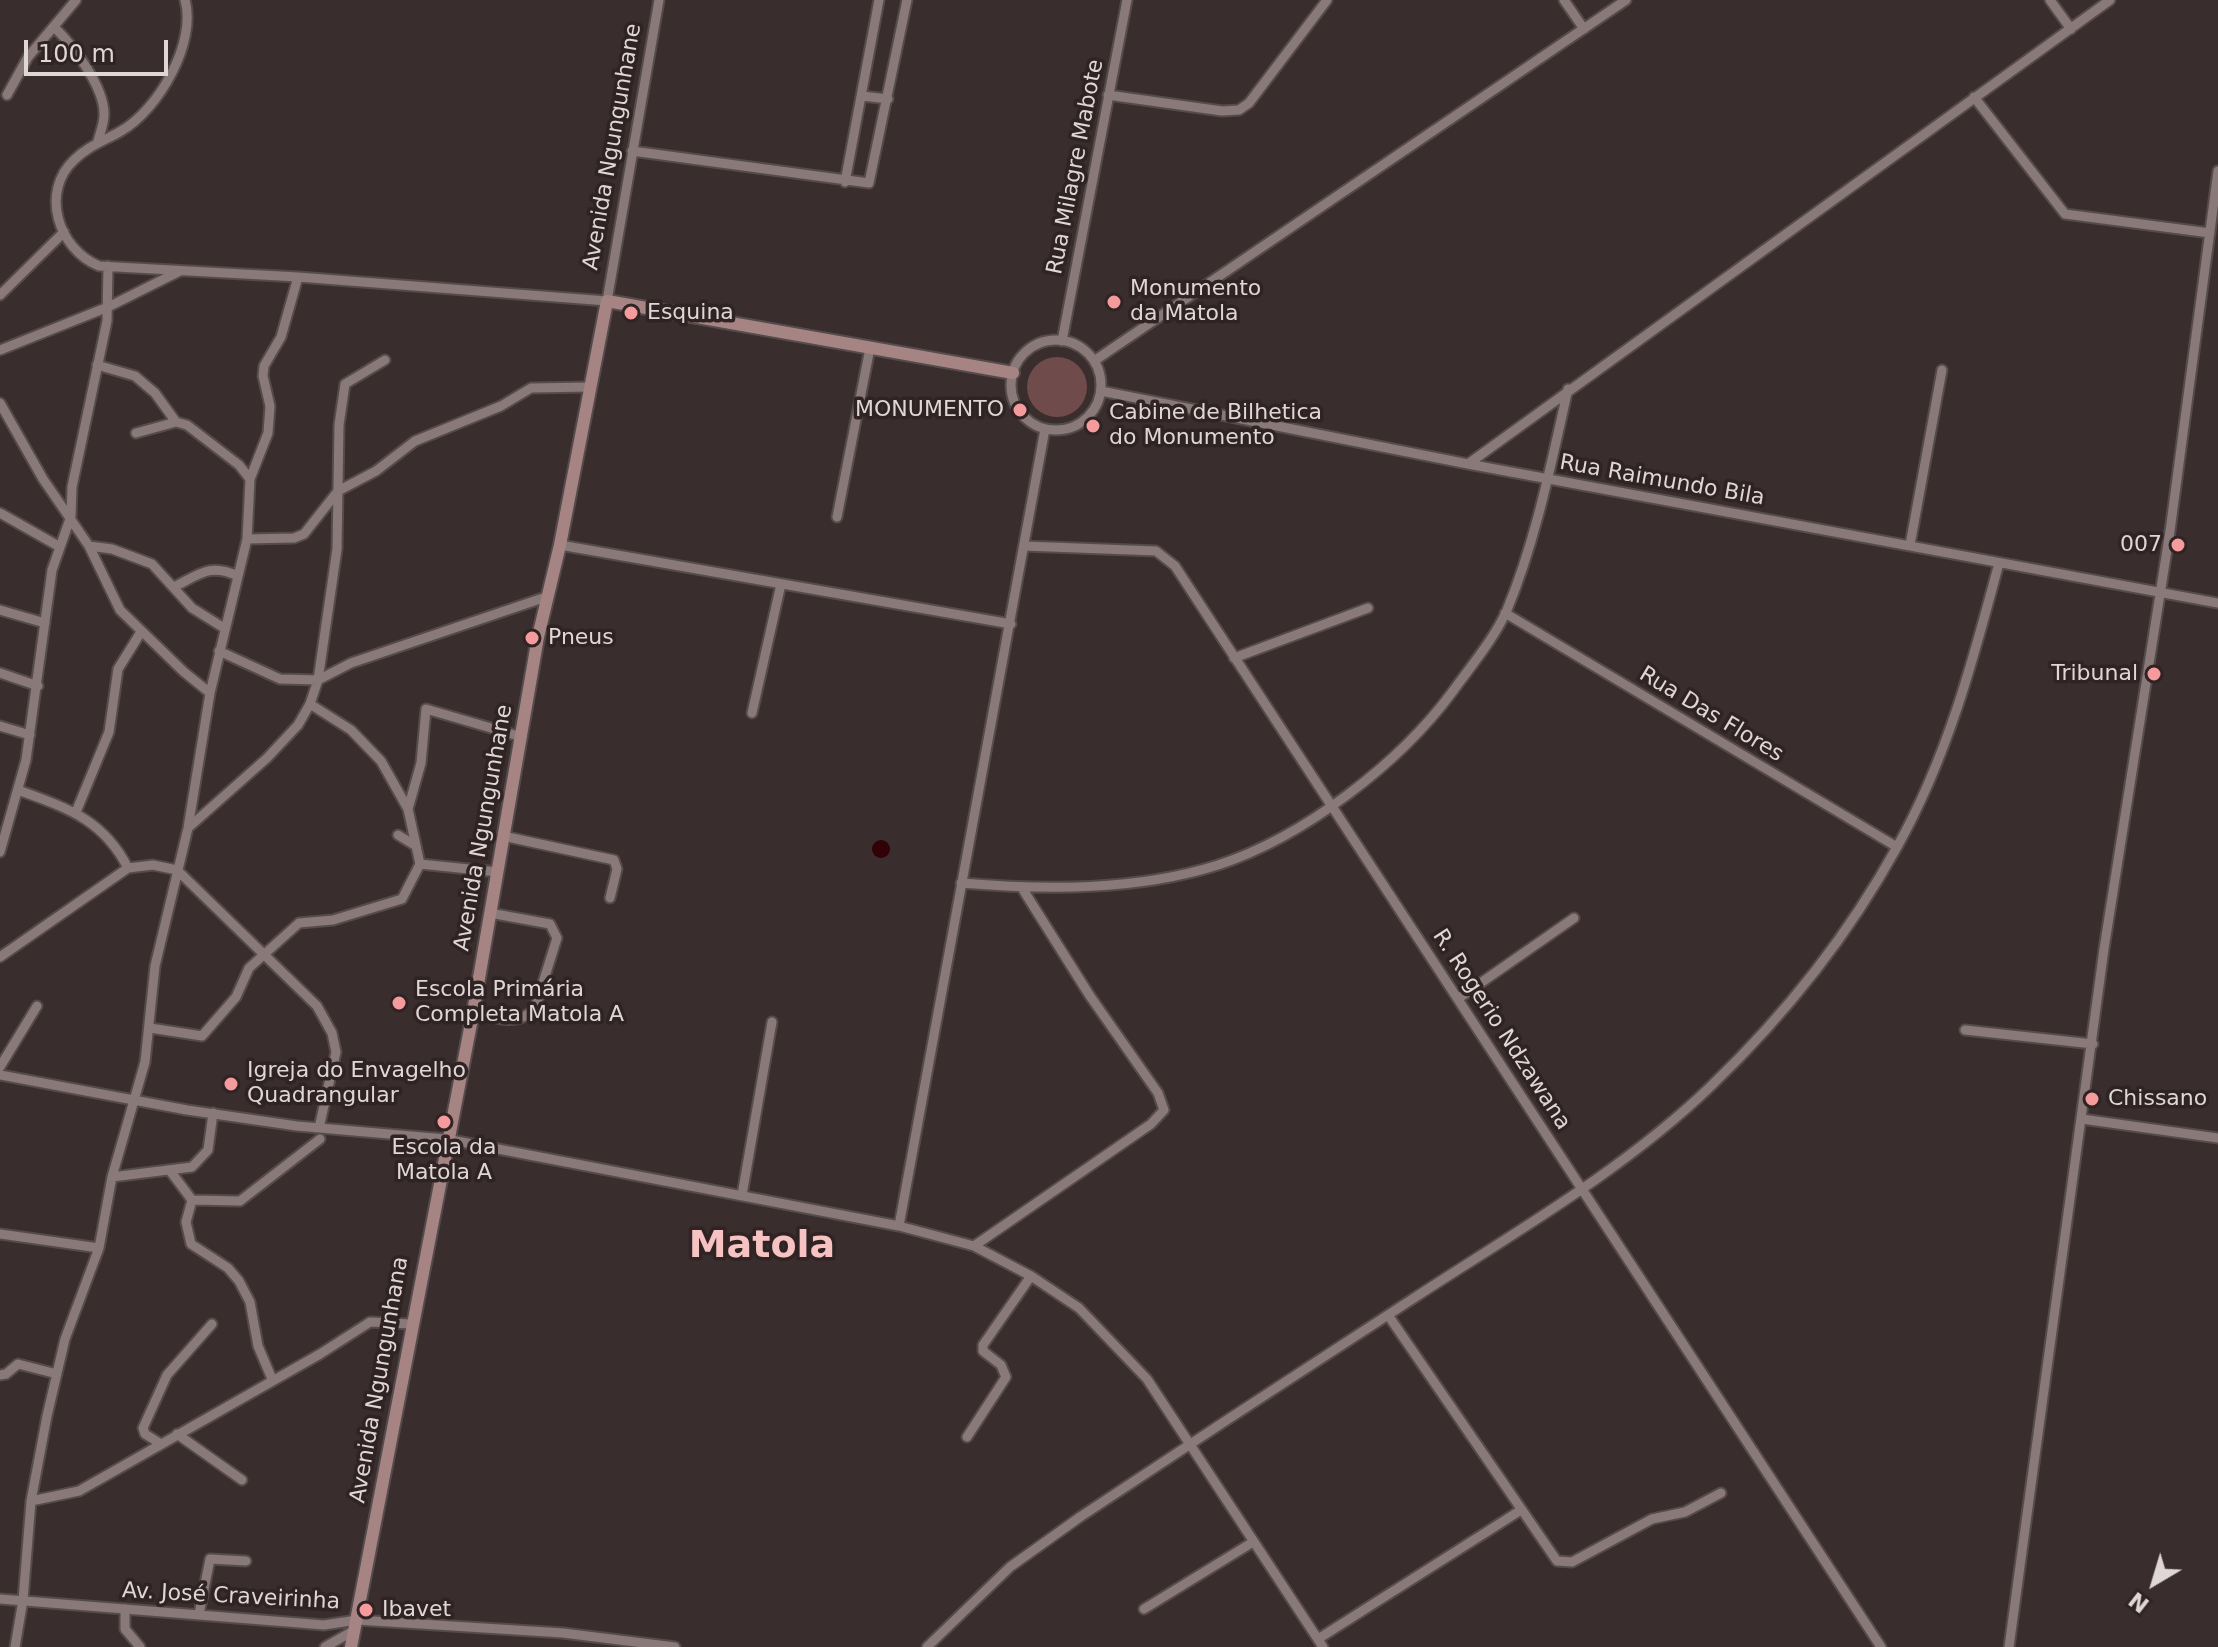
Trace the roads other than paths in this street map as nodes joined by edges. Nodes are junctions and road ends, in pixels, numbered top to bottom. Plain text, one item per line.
1 (76, 0) edge
2 (185, 0) edge
3 (659, 0) edge
4 (879, 0) edge
5 (907, 0) edge
6 (1127, 0) edge
7 (1327, 0) edge
8 (1564, 0) edge
9 (1626, 0) edge
10 (2050, 0) edge
11 (2110, 0) edge
12 (54, 27) junction
13 (1584, 29) junction
14 (2071, 29) junction
15 (7, 95) dead end
16 (1108, 95) junction
17 (862, 96) junction
18 (1974, 97) junction
19 (888, 99) junction
20 (98, 141) junction
21 (632, 151) junction
22 (2218, 171) edge
23 (845, 182) junction
24 (64, 232) junction
25 (2210, 233) junction
26 (108, 266) junction
27 (183, 269) junction
28 (298, 277) junction
29 (0, 295) edge
30 (607, 301) junction
31 (108, 307) junction
32 (1062, 341) junction
33 (870, 348) junction
34 (0, 350) edge
35 (385, 360) dead end
36 (1094, 361) junction
37 (97, 365) junction
38 (1942, 370) dead end
39 (1013, 373) junction
40 (590, 387) junction
41 (1568, 389) junction
42 (1101, 391) junction
43 (0, 403) edge
44 (176, 422) junction
45 (1045, 429) junction
46 (136, 433) dead end
47 (1468, 464) junction
48 (1548, 478) junction
49 (250, 479) junction
50 (338, 491) junction
51 (0, 513) edge
52 (71, 516) junction
53 (837, 517) dead end
54 (247, 539) junction
55 (560, 545) junction
56 (1910, 545) junction
57 (89, 546) junction
58 (1024, 546) junction
59 (60, 547) junction
60 (1999, 563) junction
61 (238, 576) junction
62 (781, 584) junction
63 (174, 587) junction
64 (2159, 592) junction
65 (546, 597) junction
66 (2218, 603) edge
67 (1368, 608) dead end
68 (0, 610) edge
69 (1505, 613) junction
70 (45, 623) junction
71 (1011, 624) junction
72 (224, 628) junction
73 (141, 632) junction
74 (219, 651) junction
75 (1234, 658) junction
76 (0, 673) edge
77 (318, 680) junction
78 (38, 686) junction
79 (210, 693) junction
80 (310, 704) junction
81 (752, 713) dead end
82 (0, 726) edge
83 (30, 735) junction
84 (522, 737) junction
85 (18, 790) junction
86 (1331, 807) junction
87 (408, 809) junction
88 (76, 812) junction
89 (188, 828) junction
90 (398, 835) dead end
91 (503, 836) junction
92 (1, 845) edge
93 (416, 846) junction
94 (1897, 847) junction
95 (420, 864) junction
96 (128, 868) junction
97 (177, 870) junction
98 (498, 872) junction
99 (961, 883) junction
100 (1022, 888) junction
101 (610, 898) dead end
102 (490, 913) junction
103 (1574, 918) dead end
104 (263, 955) junction
105 (0, 957) edge
106 (1459, 998) junction
107 (37, 1006) dead end
108 (473, 1013) junction
109 (772, 1022) dead end
110 (150, 1028) junction
111 (1965, 1030) dead end
112 (2093, 1044) junction
113 (0, 1067) edge
114 (0, 1075) edge
115 (133, 1099) junction
116 (213, 1113) junction
117 (2082, 1119) junction
118 (450, 1120) joint
119 (320, 1133) junction
120 (2218, 1138) edge
121 (446, 1139) junction
122 (171, 1172) junction
123 (112, 1177) junction
124 (1583, 1188) junction
125 (742, 1195) junction
126 (192, 1200) junction
127 (899, 1226) junction
128 (0, 1234) edge
129 (974, 1246) junction
130 (99, 1248) junction
131 (1031, 1276) junction
132 (1388, 1315) junction
133 (212, 1324) dead end
134 (411, 1324) junction
135 (57, 1374) junction
136 (0, 1375) edge
137 (272, 1379) junction
138 (177, 1434) junction
139 (967, 1437) dead end
140 (1191, 1443) junction
141 (161, 1444) junction
142 (242, 1480) dead end
143 (1721, 1493) dead end
144 (31, 1501) junction
145 (1521, 1510) junction
146 (1253, 1542) junction
147 (246, 1561) dead end
148 (0, 1599) edge
149 (23, 1600) junction
150 (125, 1609) junction
151 (1144, 1609) dead end
152 (199, 1614) junction
153 (356, 1625) junction
154 (1320, 1643) edge
155 (15, 1647) edge
156 (140, 1647) edge
157 (325, 1647) edge
158 (351, 1647) edge
159 (675, 1647) edge
160 (927, 1647) edge
161 (1881, 1647) edge
162 (2009, 1647) edge

1 - 12 street
2 - 20 street
3 - 21 street, Avenida Ngungunhane
4 - 17 street
5 - 19 street
6 - 16 street, Rua Milagre Mabote
7 - 16 street
8 - 13 street
9 - 13 street
10 - 14 street
11 - 14 street
12 - 15 street
12 - 20 street
13 - 36 street
14 - 18 street
16 - 32 street, Rua Milagre Mabote
17 - 19 street
17 - 23 street
18 - 25 street
18 - 41 street
19 - 23 street
20 - 24 street
21 - 23 street
21 - 30 street, Avenida Ngungunhane
22 - 25 street
24 - 26 street
24 - 29 street
25 - 64 street
26 - 27 street
26 - 31 street
27 - 28 street
27 - 31 street
28 - 30 street
28 - 49 street
30 - 33 street
30 - 40 street, Avenida Ngungunhane
31 - 34 street
31 - 37 street
32 - 36 street
32 - 39 street
33 - 39 street
33 - 53 street
35 - 50 street
36 - 42 street
37 - 44 street
37 - 52 street
38 - 56 street
39 - 45 street
40 - 50 street
40 - 55 street, Avenida Ngungunhane
41 - 47 street
41 - 48 street
42 - 45 street
42 - 47 street, Rua Raimundo Bila
43 - 52 street
44 - 46 street
44 - 49 street
45 - 58 street
47 - 48 street, Rua Raimundo Bila
48 - 56 street, Rua Raimundo Bila
48 - 69 street
49 - 54 street
50 - 54 street
50 - 77 street
51 - 59 street
52 - 57 street
52 - 59 street
54 - 61 street
55 - 62 street
55 - 65 street, Avenida Ngungunhane
56 - 60 street, Rua Raimundo Bila
57 - 63 street
57 - 73 street
58 - 71 street
58 - 75 street, R. Rogerio Ndzawana
59 - 70 street
60 - 64 street, Rua Raimundo Bila
60 - 94 street
61 - 63 street
61 - 72 street
62 - 71 street
62 - 81 street
63 - 72 street
64 - 66 street, Rua Raimundo Bila
64 - 112 street
65 - 77 street
65 - 84 street, Avenida Ngungunhane
67 - 75 street
68 - 70 street
69 - 86 street
69 - 94 street, Rua Das Flores
70 - 78 street
71 - 99 street
72 - 74 street
73 - 79 street
73 - 88 street
74 - 77 street
74 - 79 street
75 - 86 street, R. Rogerio Ndzawana
76 - 78 street
77 - 80 street
78 - 83 street
79 - 89 street
80 - 87 street
80 - 89 street
82 - 83 street
83 - 85 street
84 - 87 street
84 - 91 street, Avenida Ngungunhane
85 - 88 street
85 - 92 street
86 - 100 street
86 - 106 street, R. Rogerio Ndzawana
87 - 93 street
88 - 96 street
89 - 97 street
90 - 93 street
91 - 98 street, Avenida Ngungunhane
91 - 101 street
93 - 95 street
94 - 124 street
95 - 98 street
95 - 104 street
96 - 97 street
96 - 105 street
97 - 104 street
97 - 110 street
98 - 102 street, Avenida Ngungunhane
99 - 100 street
99 - 127 street
100 - 129 street
102 - 108 street, Avenida Ngungunhane
102 - 108 street
103 - 106 street
104 - 110 street
104 - 119 street
106 - 124 street, R. Rogerio Ndzawana
107 - 113 street
108 - 118 street, Avenida Ngungunhane
109 - 125 street
110 - 115 street
111 - 112 street
112 - 117 street
114 - 115 street
115 - 116 street
115 - 123 street
116 - 119 street
116 - 122 street
117 - 120 street
117 - 162 street
118 - 121 street, Avenida Ngungunhana
119 - 121 street
119 - 126 street
121 - 125 street
121 - 134 street, Avenida Ngungunhana
122 - 123 street
122 - 126 street
123 - 130 street
124 - 132 street
124 - 161 street, R. Rogerio Ndzawana
125 - 127 street
126 - 137 street
127 - 129 street
128 - 130 street
129 - 131 street
130 - 135 street
131 - 139 street
131 - 140 street
132 - 140 street
132 - 145 street
133 - 141 street
134 - 137 street
134 - 153 street, Avenida Ngungunhana
135 - 136 street
135 - 144 street
137 - 138 street
138 - 141 street
138 - 142 street
140 - 146 street
140 - 160 street
141 - 144 street
143 - 145 street
144 - 149 street
145 - 154 street
146 - 151 street
146 - 154 street
147 - 152 street
148 - 149 street, Av. José Craveirinha
149 - 150 street, Av. José Craveirinha
149 - 155 street
150 - 152 street, Av. José Craveirinha
150 - 156 street
152 - 153 street, Av. José Craveirinha
153 - 157 street
153 - 158 street, Avenida Ngungunhana
153 - 159 street, Av. José Craveirinha

